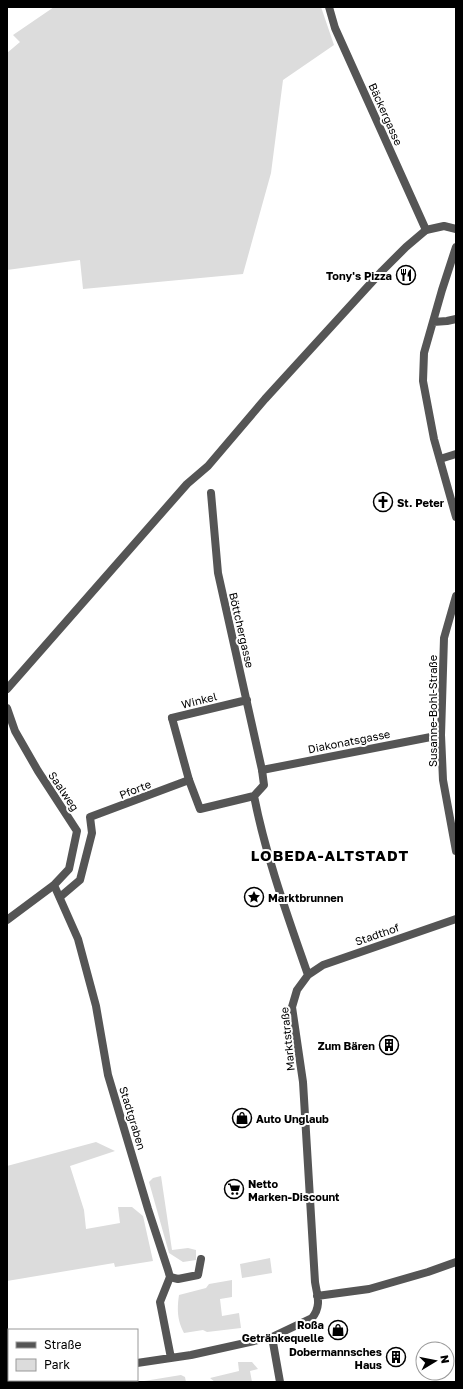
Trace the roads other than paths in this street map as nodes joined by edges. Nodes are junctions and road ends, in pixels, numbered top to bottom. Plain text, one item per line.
1 (329, 7) edge
2 (456, 229) edge
3 (426, 230) junction
4 (456, 247) edge
5 (456, 319) edge
6 (433, 322) junction
7 (456, 454) edge
8 (440, 459) junction
9 (211, 493) dead end
10 (456, 517) edge
11 (456, 596) edge
12 (7, 689) edge
13 (247, 700) junction
14 (7, 708) edge
15 (441, 735) junction
16 (262, 770) junction
17 (189, 780) junction
18 (254, 796) junction
19 (456, 851) edge
20 (54, 885) junction
21 (60, 897) junction
22 (456, 919) edge
23 (7, 920) edge
24 (308, 975) junction
25 (201, 1259) dead end
26 (456, 1262) edge
27 (170, 1277) junction
28 (317, 1296) junction
29 (272, 1337) junction
30 (171, 1358) junction
31 (138, 1363) edge
32 (280, 1382) edge

1 - 3 street, Bäckergasse
2 - 3 street
3 - 12 street
4 - 6 street
5 - 6 street
6 - 8 street
7 - 8 street
8 - 10 street
9 - 13 street, Böttchergasse
11 - 15 street, Susanne-Bohl-Straße
13 - 16 street, Böttchergasse
13 - 17 street, Winkel
14 - 20 street, Saalweg
15 - 16 street, Diakonatsgasse
15 - 19 street, Susanne-Bohl-Straße
16 - 18 street, Böttchergasse
17 - 18 street, Winkel
17 - 21 street, Pforte
18 - 24 street
20 - 21 street, Stadtgraben
20 - 23 street, Saalweg
21 - 27 street, Stadtgraben
22 - 24 street, Stadthof
24 - 28 street, Marktstraße
25 - 27 street
26 - 28 street
27 - 30 street
28 - 29 street, Marktstraße
29 - 30 street, Marktstraße
29 - 32 street
30 - 31 street, Marktstraße

